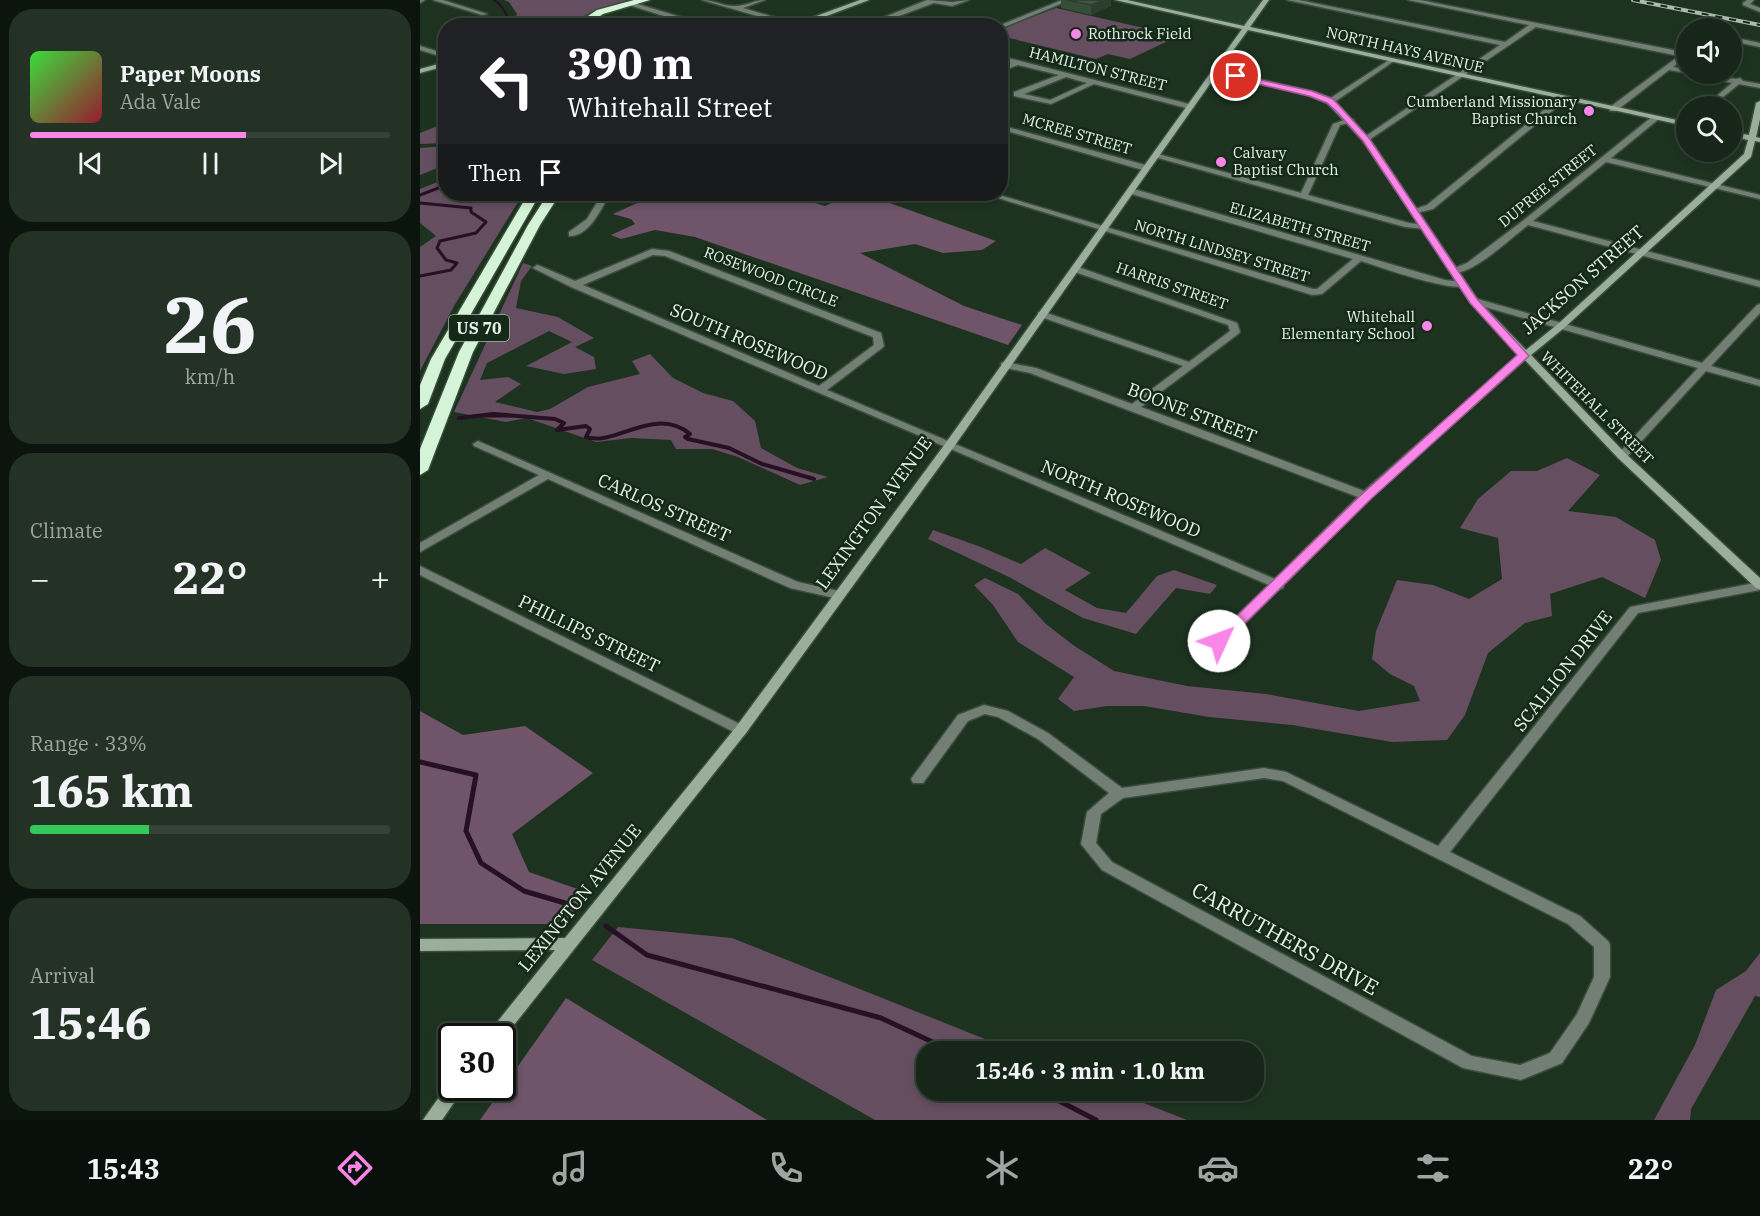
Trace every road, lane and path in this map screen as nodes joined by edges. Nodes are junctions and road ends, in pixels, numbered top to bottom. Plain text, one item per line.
1 (436, 0) edge
2 (645, 0) edge
3 (705, 0) edge
4 (762, 0) edge
5 (866, 0) edge
6 (931, 0) edge
7 (966, 0) edge
8 (1067, 0) edge
9 (1118, 0) edge
10 (1266, 0) edge
11 (1290, 0) edge
12 (1411, 0) edge
13 (1748, 2) edge
14 (631, 4) junction
15 (737, 8) junction
16 (1760, 10) edge
17 (484, 14) dead end
18 (590, 18) edge
19 (606, 18) edge
20 (678, 18) edge
21 (772, 18) edge
22 (816, 18) edge
23 (887, 18) edge
24 (1008, 24) edge
25 (1534, 26) junction
26 (1246, 28) junction
27 (1742, 41) edge
28 (1505, 44) junction
29 (1760, 45) edge
30 (420, 48) edge
31 (1676, 52) edge
32 (438, 54) edge
33 (1008, 60) edge
34 (1391, 61) junction
35 (1676, 62) edge
36 (1019, 63) junction
37 (438, 66) edge
38 (1008, 67) edge
39 (1668, 68) junction
40 (1676, 70) edge
41 (420, 72) edge
42 (1217, 72) junction
43 (1066, 75) junction
44 (1745, 75) dead end
45 (1460, 76) junction
46 (1742, 78) edge
47 (1094, 82) junction
48 (1742, 83) edge
49 (1735, 84) edge
50 (1760, 86) edge
51 (1720, 96) edge
52 (1564, 98) junction
53 (1330, 101) junction
54 (1760, 103) edge
55 (1190, 106) junction
56 (1613, 109) junction
57 (1656, 118) junction
58 (1350, 120) junction
59 (1676, 122) edge
60 (1008, 129) edge
61 (1366, 140) junction
62 (1756, 140) edge
63 (1155, 156) junction
64 (1603, 159) junction
65 (1146, 168) junction
66 (1715, 186) junction
67 (1131, 191) junction
68 (1304, 196) junction
69 (1760, 197) edge
70 (1008, 200) edge
71 (530, 201) edge
72 (549, 201) edge
73 (602, 201) edge
74 (1415, 212) junction
75 (1527, 222) junction
76 (1423, 227) junction
77 (1101, 229) junction
78 (572, 234) dead end
79 (1642, 253) junction
80 (1360, 258) junction
81 (537, 268) dead end
82 (1075, 269) junction
83 (1455, 272) junction
84 (1760, 284) edge
85 (574, 285) junction
86 (1463, 285) junction
87 (1473, 301) junction
88 (1760, 307) edge
89 (1041, 314) junction
90 (1561, 326) junction
91 (1524, 356) junction
92 (1005, 365) junction
93 (1189, 365) junction
94 (1705, 366) junction
95 (1760, 383) edge
96 (820, 390) junction
97 (420, 404) edge
98 (1133, 408) junction
99 (478, 444) dead end
100 (949, 446) junction
101 (1622, 456) junction
102 (420, 470) edge
103 (547, 476) junction
104 (1366, 496) junction
105 (420, 548) edge
106 (420, 570) edge
107 (1279, 585) junction
108 (1760, 585) edge
109 (839, 595) junction
110 (1219, 641) dead end
111 (741, 730) junction
112 (918, 778) dead end
113 (1119, 794) junction
114 (1440, 854) junction
115 (570, 944) junction
116 (420, 945) edge
117 (506, 1023) edge
118 (446, 1101) edge
119 (432, 1120) edge

1 - 17 street
2 - 14 highway
3 - 15 street
4 - 15 street
5 - 22 street
6 - 7 street
6 - 23 street
8 - 24 street
9 - 26 street, NORTH HAYS AVENUE
10 - 26 street, LEXINGTON AVENUE
11 - 28 street
12 - 25 street
13 - 16 street
14 - 18 highway
14 - 19 highway
14 - 20 street
15 - 21 street
25 - 28 street
25 - 31 street
26 - 34 street, NORTH HAYS AVENUE
26 - 42 street, LEXINGTON AVENUE
27 - 29 street
28 - 45 street
30 - 32 street
33 - 36 street, HAMILTON STREET
34 - 45 street, NORTH HAYS AVENUE
34 - 53 street
35 - 39 street
36 - 38 street
36 - 43 street, HAMILTON STREET
37 - 41 street
39 - 40 street
39 - 56 street
42 - 53 street, WHITEHALL STREET
42 - 55 street, LEXINGTON AVENUE
43 - 47 street, HAMILTON STREET
43 - 47 street
44 - 46 street
45 - 52 street, NORTH HAYS AVENUE
45 - 61 street
47 - 55 street, HAMILTON STREET
48 - 50 street
49 - 51 street
52 - 56 street, NORTH HAYS AVENUE
52 - 74 street
53 - 58 street, WHITEHALL STREET
54 - 62 street, JACKSON STREET
55 - 63 street, LEXINGTON AVENUE
56 - 57 street, NORTH HAYS AVENUE
57 - 59 street, NORTH HAYS AVENUE
57 - 64 street, DUPREE STREET
58 - 61 street, WHITEHALL STREET
58 - 68 street
60 - 65 street, MCREE STREET
61 - 74 street, WHITEHALL STREET
62 - 66 street, JACKSON STREET
63 - 65 street, LEXINGTON AVENUE
63 - 68 street
64 - 66 street
64 - 75 street, DUPREE STREET
65 - 67 street, LEXINGTON AVENUE
66 - 69 street
66 - 79 street, JACKSON STREET
67 - 77 street, LEXINGTON AVENUE
67 - 80 street, ELIZABETH STREET
68 - 76 street
70 - 77 street
71 - 97 highway, US 70
72 - 102 highway, US 70
73 - 78 street
74 - 76 street, WHITEHALL STREET
75 - 79 street
75 - 83 street, DUPREE STREET
76 - 83 street, WHITEHALL STREET
77 - 80 street, NORTH LINDSEY STREET
77 - 82 street, LEXINGTON AVENUE
79 - 84 street
79 - 90 street, JACKSON STREET
80 - 86 street, ELIZABETH STREET
81 - 85 street, SOUTH ROSEWOOD
82 - 89 street, LEXINGTON AVENUE
82 - 93 street, HARRIS STREET
83 - 86 street, WHITEHALL STREET
85 - 96 street, SOUTH ROSEWOOD
85 - 96 street, ROSEWOOD CIRCLE
86 - 87 street, WHITEHALL STREET
87 - 90 street
87 - 91 street, WHITEHALL STREET
88 - 94 street
89 - 92 street, LEXINGTON AVENUE
89 - 93 street
90 - 91 street, JACKSON STREET
90 - 94 street
91 - 101 street, WHITEHALL STREET
91 - 104 street, JACKSON STREET
92 - 98 street, BOONE STREET
92 - 100 street, LEXINGTON AVENUE
93 - 98 street, HARRIS STREET
94 - 95 street
94 - 101 street
96 - 100 street, SOUTH ROSEWOOD
98 - 104 street, BOONE STREET
99 - 103 street, CARLOS STREET
100 - 107 street, NORTH ROSEWOOD
100 - 109 street, LEXINGTON AVENUE
101 - 108 street, WHITEHALL STREET
103 - 105 street
103 - 109 street, CARLOS STREET
104 - 107 street, JACKSON STREET
106 - 111 street, PHILLIPS STREET
107 - 110 street, JACKSON STREET
108 - 114 street, SCALLION DRIVE
109 - 111 street, LEXINGTON AVENUE
111 - 115 street, LEXINGTON AVENUE
112 - 113 street
113 - 114 street, CARRUTHERS DRIVE
113 - 114 street, CARRUTHERS DRIVE
115 - 116 street
115 - 117 street, LEXINGTON AVENUE
118 - 119 street

